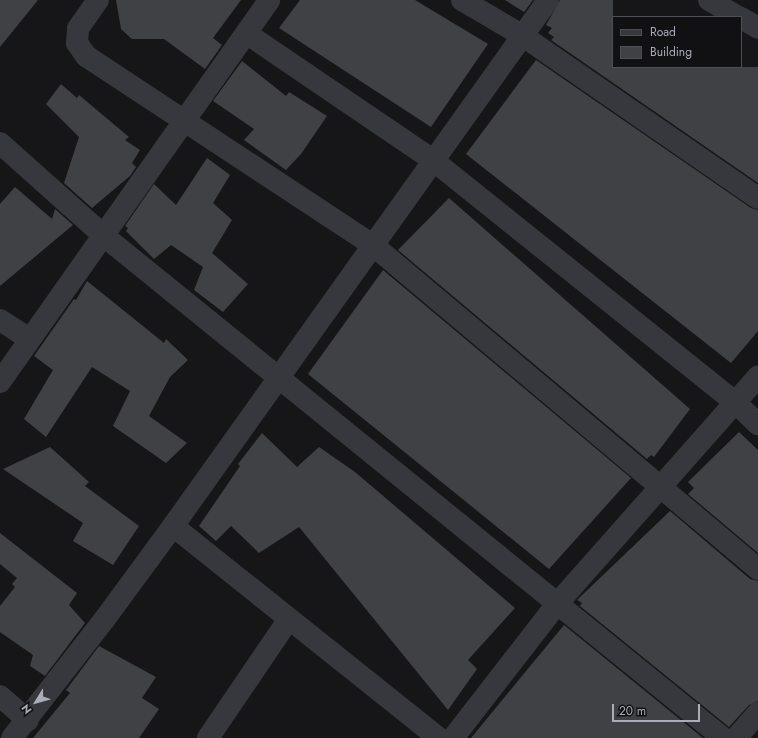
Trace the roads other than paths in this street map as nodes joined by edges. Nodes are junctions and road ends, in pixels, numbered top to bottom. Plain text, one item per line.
1 (98, 0) edge
2 (269, 0) edge
3 (462, 0) edge
4 (548, 0) edge
5 (709, 0) edge
6 (737, 16) edge
7 (742, 19) edge
8 (758, 28) edge
9 (246, 33) junction
10 (523, 36) junction
11 (184, 121) junction
12 (0, 143) edge
13 (434, 161) junction
14 (758, 198) edge
15 (104, 236) junction
16 (374, 246) junction
17 (0, 320) edge
18 (29, 339) junction
19 (280, 377) junction
20 (758, 377) edge
21 (0, 382) edge
22 (735, 402) junction
23 (758, 424) edge
24 (660, 486) junction
25 (173, 526) junction
26 (758, 569) edge
27 (556, 605) junction
28 (289, 619) junction
29 (0, 696) edge
30 (758, 713) edge
31 (28, 720) junction
32 (12, 738) edge
33 (208, 738) edge
34 (439, 738) edge
35 (453, 738) edge
36 (723, 738) edge
37 (736, 738) edge

1 - 11 street
2 - 9 street
3 - 10 street
4 - 10 street
5 - 6 street
7 - 8 street
9 - 11 street
9 - 13 street
10 - 13 street
10 - 14 street
11 - 15 street
11 - 16 street
12 - 15 street
13 - 16 street
13 - 22 street
15 - 18 street
15 - 19 street
16 - 19 street
16 - 24 street
17 - 18 street
18 - 21 street
19 - 25 street
19 - 27 street
20 - 22 street
22 - 23 street
22 - 24 street
24 - 26 street
24 - 27 street
25 - 28 street
25 - 31 street
27 - 35 street
27 - 36 street
28 - 33 street
28 - 34 street
29 - 31 street
30 - 37 street
31 - 32 street

